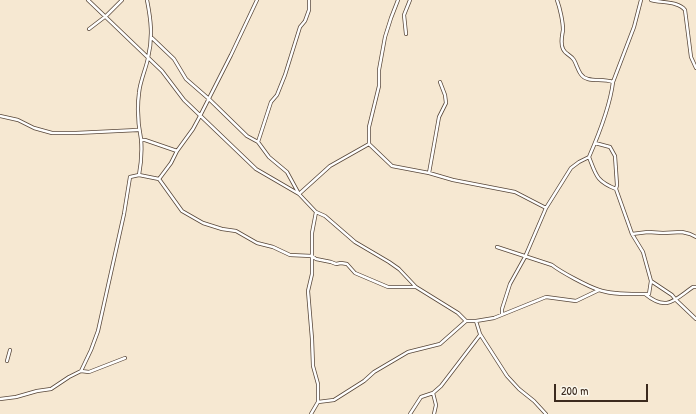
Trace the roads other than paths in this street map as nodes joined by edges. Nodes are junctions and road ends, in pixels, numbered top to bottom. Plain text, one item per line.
1 (88, 0) edge
2 (122, 0) edge
3 (147, 0) edge
4 (257, 0) edge
5 (309, 0) edge
6 (398, 0) edge
7 (410, 0) edge
8 (557, 0) edge
9 (640, 0) edge
10 (651, 0) edge
11 (106, 16) junction
12 (89, 29) dead end
13 (406, 34) dead end
14 (152, 38) junction
15 (148, 58) junction
16 (696, 68) edge
17 (440, 82) dead end
18 (613, 82) junction
19 (209, 99) junction
20 (0, 116) edge
21 (200, 116) junction
22 (138, 130) junction
23 (141, 140) junction
24 (258, 142) junction
25 (595, 143) junction
26 (369, 144) junction
27 (178, 151) junction
28 (589, 157) junction
29 (429, 172) junction
30 (139, 175) junction
31 (159, 179) junction
32 (616, 189) junction
33 (299, 194) junction
34 (546, 208) junction
35 (316, 212) junction
36 (632, 234) junction
37 (696, 237) edge
38 (497, 248) dead end
39 (312, 256) junction
40 (525, 257) junction
41 (651, 281) junction
42 (416, 287) junction
43 (696, 287) edge
44 (599, 290) junction
45 (645, 294) junction
46 (676, 300) junction
47 (502, 314) junction
48 (696, 319) edge
49 (466, 321) junction
50 (476, 321) junction
51 (480, 334) junction
52 (10, 350) dead end
53 (125, 358) dead end
54 (7, 361) dead end
55 (81, 371) junction
56 (433, 393) junction
57 (0, 399) edge
58 (318, 402) junction
59 (311, 414) edge
60 (410, 414) edge
61 (434, 414) edge
62 (546, 414) edge

1 - 11 street
2 - 11 street
3 - 14 street
4 - 19 street
5 - 24 street
6 - 26 street
7 - 13 street
8 - 18 street
9 - 18 street
10 - 16 street
11 - 12 street
11 - 15 street
14 - 15 street
14 - 19 street
15 - 21 street
15 - 22 street
17 - 29 street
18 - 25 street
19 - 21 street
19 - 24 street
20 - 22 street
21 - 27 street
21 - 33 street
22 - 23 street
23 - 27 street
23 - 30 street
24 - 33 street
25 - 28 street
25 - 32 street
26 - 29 street
26 - 33 street
27 - 31 street
28 - 32 street
28 - 34 street
29 - 34 street
30 - 31 street
30 - 55 street
31 - 39 street
32 - 36 street
33 - 35 street
34 - 40 street
35 - 39 street
35 - 42 street
36 - 37 street
36 - 41 street
38 - 40 street
39 - 42 street
39 - 58 street
40 - 44 street
40 - 47 street
41 - 45 street
41 - 46 street
42 - 49 street
43 - 46 street
44 - 45 street
44 - 47 street
45 - 46 street
46 - 48 street
47 - 50 street
49 - 50 street
49 - 58 street
50 - 51 street
51 - 56 street
51 - 62 street
52 - 54 street
53 - 55 street
55 - 57 street
56 - 60 street
56 - 61 street
58 - 59 street

